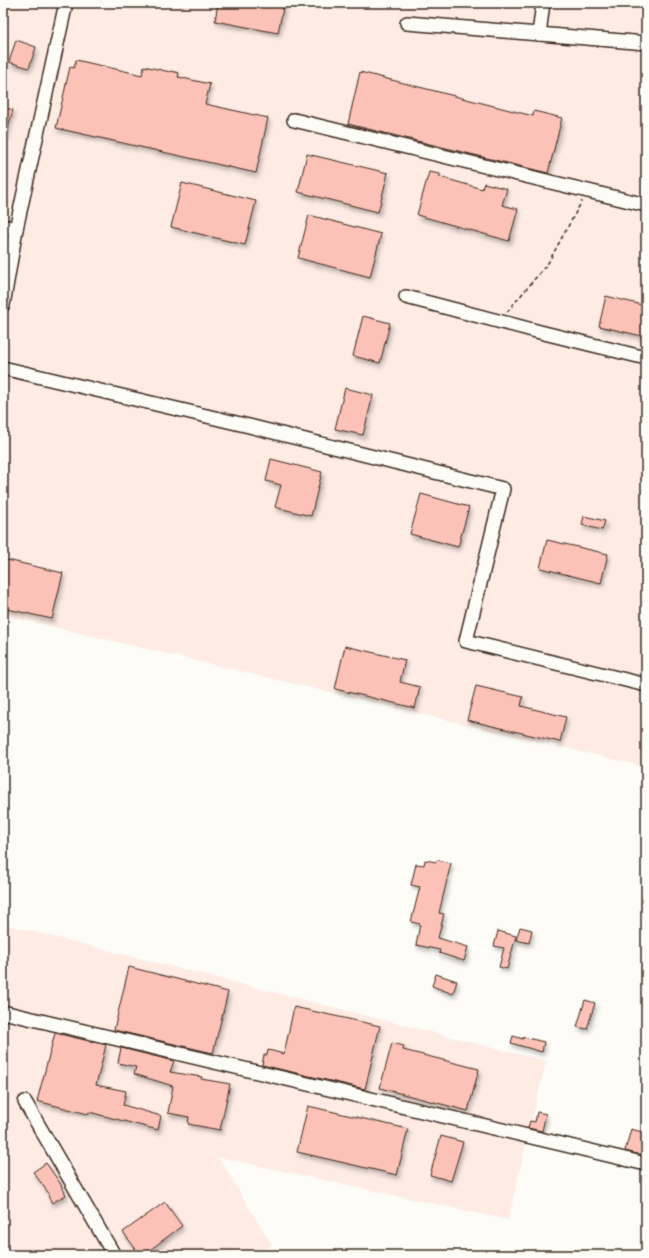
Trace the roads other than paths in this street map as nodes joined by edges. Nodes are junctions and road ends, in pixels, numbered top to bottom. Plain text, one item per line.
1 (66, 3) edge
2 (543, 3) edge
3 (407, 23) dead end
4 (539, 34) junction
5 (646, 43) edge
6 (294, 120) dead end
7 (646, 205) edge
8 (3, 226) edge
9 (16, 229) junction
10 (406, 296) dead end
11 (3, 305) edge
12 (646, 358) edge
13 (3, 368) edge
14 (646, 685) edge
15 (3, 1012) edge
16 (25, 1102) dead end
17 (646, 1164) edge
18 (114, 1255) edge

1 - 9 street
2 - 4 street
3 - 4 street
4 - 5 street
6 - 7 street
8 - 9 street
9 - 11 street
10 - 12 street
13 - 14 street
15 - 17 street
16 - 18 street

